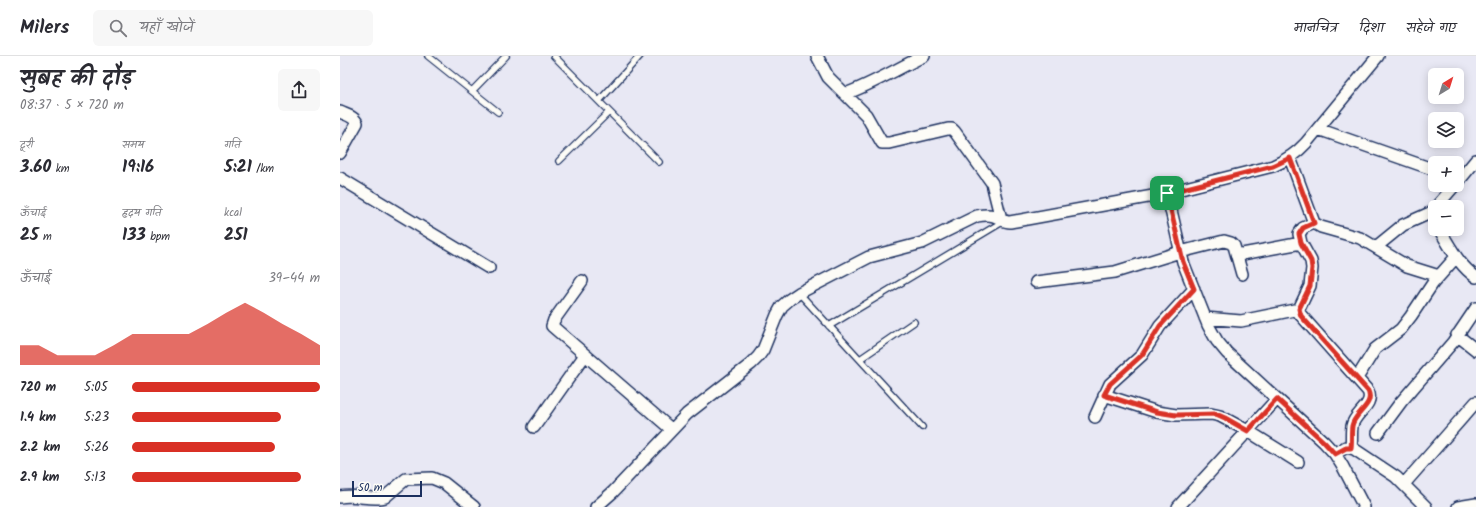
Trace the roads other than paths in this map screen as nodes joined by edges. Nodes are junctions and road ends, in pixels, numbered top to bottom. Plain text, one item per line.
1 (428, 56) edge
2 (506, 56) edge
3 (554, 56) edge
4 (640, 56) edge
5 (817, 56) edge
6 (924, 56) edge
7 (1378, 56) edge
8 (472, 91) junction
9 (845, 94) junction
10 (599, 101) junction
11 (340, 112) edge
12 (498, 112) dead end
13 (609, 112) junction
14 (1318, 129) junction
15 (340, 153) edge
16 (1290, 158) junction
17 (1476, 160) edge
18 (560, 161) dead end
19 (659, 162) dead end
20 (1428, 168) edge
21 (1464, 173) edge
22 (340, 178) edge
23 (1167, 193) junction
24 (1428, 215) edge
25 (1003, 220) junction
26 (1314, 223) junction
27 (1443, 236) edge
28 (1301, 243) junction
29 (1376, 247) junction
30 (1180, 252) junction
31 (1236, 255) junction
32 (1456, 257) junction
33 (488, 268) dead end
34 (1242, 274) dead end
35 (1439, 276) junction
36 (1476, 277) edge
37 (582, 281) dead end
38 (1036, 282) dead end
39 (1194, 289) junction
40 (799, 293) junction
41 (1476, 308) edge
42 (1299, 309) junction
43 (1205, 318) junction
44 (914, 322) dead end
45 (829, 326) junction
46 (1457, 335) junction
47 (1476, 350) edge
48 (585, 355) junction
49 (860, 359) junction
50 (1357, 378) junction
51 (1104, 395) junction
52 (1277, 399) junction
53 (1476, 402) edge
54 (1095, 417) dead end
55 (534, 427) dead end
56 (922, 427) dead end
57 (672, 430) junction
58 (1248, 431) junction
59 (1378, 433) dead end
60 (1351, 448) junction
61 (1335, 454) junction
62 (1298, 462) dead end
63 (1404, 484) junction
64 (340, 497) edge
65 (1476, 504) edge
66 (474, 507) edge
67 (596, 507) edge
68 (1178, 507) edge
69 (1364, 507) edge
70 (1426, 507) edge
71 (1458, 507) edge

1 - 8 lane
2 - 8 lane
3 - 10 lane
4 - 10 lane
5 - 9 street
6 - 9 street
7 - 14 street
8 - 12 lane
9 - 25 street
10 - 13 lane
11 - 15 street
13 - 18 lane
13 - 19 lane
14 - 16 street
14 - 20 street
16 - 23 street
16 - 26 street
17 - 21 street
22 - 33 street
23 - 25 street
23 - 30 street
24 - 29 street
25 - 40 street
25 - 45 lane
26 - 28 street
26 - 29 street
27 - 32 street
28 - 31 street
28 - 42 street
29 - 35 street
30 - 31 street
30 - 38 street
30 - 39 street
31 - 34 street
32 - 35 street
32 - 36 street
35 - 50 street
37 - 48 street
39 - 43 street
39 - 51 street
40 - 45 lane
40 - 57 street
41 - 46 street
42 - 43 street
42 - 50 street
43 - 52 street
44 - 49 lane
45 - 49 lane
46 - 47 street
46 - 59 street
48 - 55 street
48 - 57 street
49 - 56 lane
50 - 60 street
51 - 54 street
51 - 58 street
52 - 58 street
52 - 61 street
53 - 63 street
57 - 67 street
58 - 62 street
58 - 68 street
60 - 61 street
60 - 63 street
61 - 69 street
63 - 70 street
64 - 66 street
65 - 71 street

